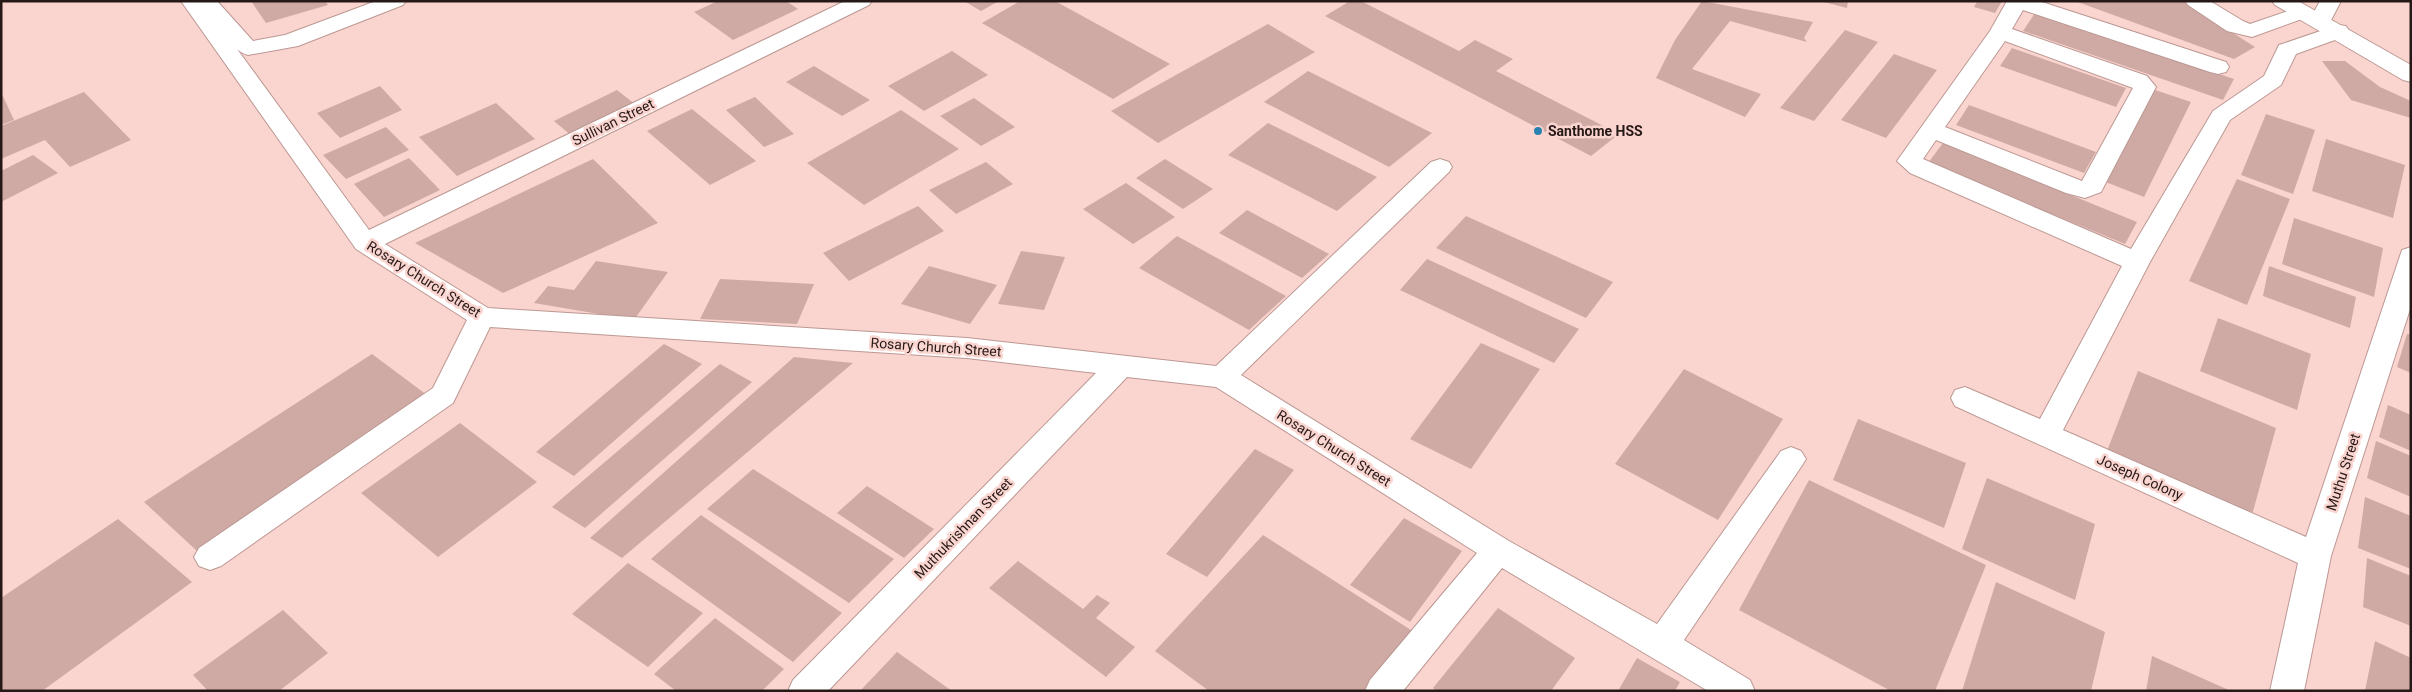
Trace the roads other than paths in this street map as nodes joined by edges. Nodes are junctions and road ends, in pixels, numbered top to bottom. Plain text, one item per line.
1 (191, 1) edge
2 (206, 1) edge
3 (396, 1) edge
4 (862, 1) edge
5 (2195, 1) edge
6 (2282, 1) edge
7 (2331, 1) edge
8 (2017, 2) edge
9 (2320, 21) junction
10 (2000, 32) junction
11 (2218, 67) dead end
12 (2411, 75) edge
13 (1932, 130) junction
14 (1440, 167) dead end
15 (365, 243) junction
16 (2411, 256) edge
17 (2138, 262) junction
18 (2406, 300) edge
19 (482, 317) junction
20 (1120, 366) junction
21 (1222, 377) junction
22 (1966, 398) dead end
23 (2046, 435) junction
24 (1791, 459) dead end
25 (1498, 550) junction
26 (2315, 556) junction
27 (210, 557) dead end
28 (1662, 644) junction
29 (805, 691) edge
30 (1382, 691) edge
31 (1738, 691) edge
32 (2287, 691) edge

1 - 15 street, Rosary Church Street
2 - 3 street
4 - 15 street, Sullivan Street
5 - 9 street
6 - 9 street
7 - 9 street
8 - 10 street
8 - 11 street
9 - 12 street
9 - 17 street
10 - 13 street
10 - 13 street
13 - 17 street
14 - 21 street
15 - 19 street, Rosary Church Street
16 - 18 street, Muthu Street
17 - 23 street
18 - 26 street, Muthu Street
19 - 20 street, Rosary Church Street
19 - 27 street
20 - 21 street, Rosary Church Street
20 - 29 street, Muthukrishnan Street
21 - 25 street, Rosary Church Street
22 - 23 street, Joseph Colony
23 - 26 street, Joseph Colony
24 - 28 street
25 - 28 street, Rosary Church Street
25 - 30 street
26 - 32 street, Muthu Street
28 - 31 street, Rosary Church Street

